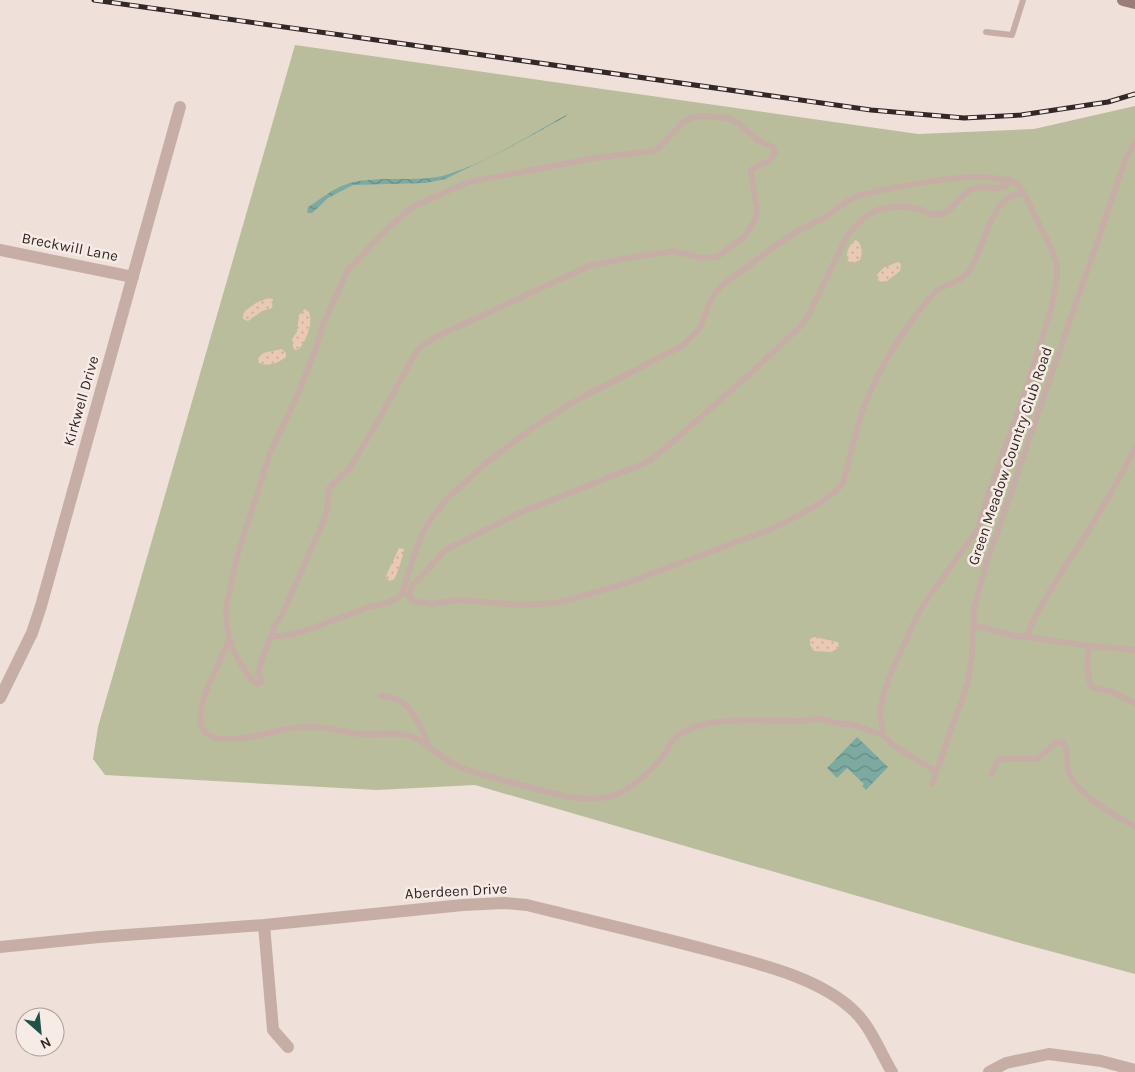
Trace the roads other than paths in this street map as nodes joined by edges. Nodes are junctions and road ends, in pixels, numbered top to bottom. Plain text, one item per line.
1 (1023, 0) edge
2 (1123, 0) edge
3 (1135, 3) edge
4 (986, 32) dead end
5 (180, 107) dead end
6 (1135, 143) edge
7 (1003, 180) junction
8 (1024, 193) junction
9 (0, 250) edge
10 (133, 276) junction
11 (1135, 448) edge
12 (406, 593) junction
13 (973, 625) junction
14 (272, 635) junction
15 (1027, 637) junction
16 (229, 638) junction
17 (1089, 646) junction
18 (1135, 650) edge
19 (380, 696) dead end
20 (0, 698) edge
21 (1135, 703) edge
22 (883, 735) junction
23 (428, 745) junction
24 (935, 771) junction
25 (991, 774) dead end
26 (932, 784) dead end
27 (1135, 827) edge
28 (264, 924) junction
29 (0, 947) edge
30 (288, 1047) dead end
31 (1135, 1070) edge
32 (892, 1072) edge
33 (988, 1072) edge

1 - 4 lane
2 - 3 main road
5 - 10 street, Kirkwell Drive
6 - 13 lane, Green Meadow Country Club Road
7 - 8 lane
7 - 12 lane
7 - 12 lane
8 - 12 lane
8 - 22 lane
9 - 10 street, Breckwill Lane
10 - 20 street, Kirkwell Drive
11 - 15 lane
12 - 14 lane
13 - 15 lane
13 - 24 lane, Green Meadow Country Club Road
14 - 16 lane
14 - 16 lane
15 - 17 lane
16 - 23 lane
17 - 18 lane
17 - 21 lane
19 - 23 lane
22 - 23 lane
22 - 24 lane
24 - 26 lane, Green Meadow Country Club Road
25 - 27 lane
28 - 29 street, Aberdeen Drive
28 - 30 street
28 - 32 street, Aberdeen Drive
31 - 33 street

